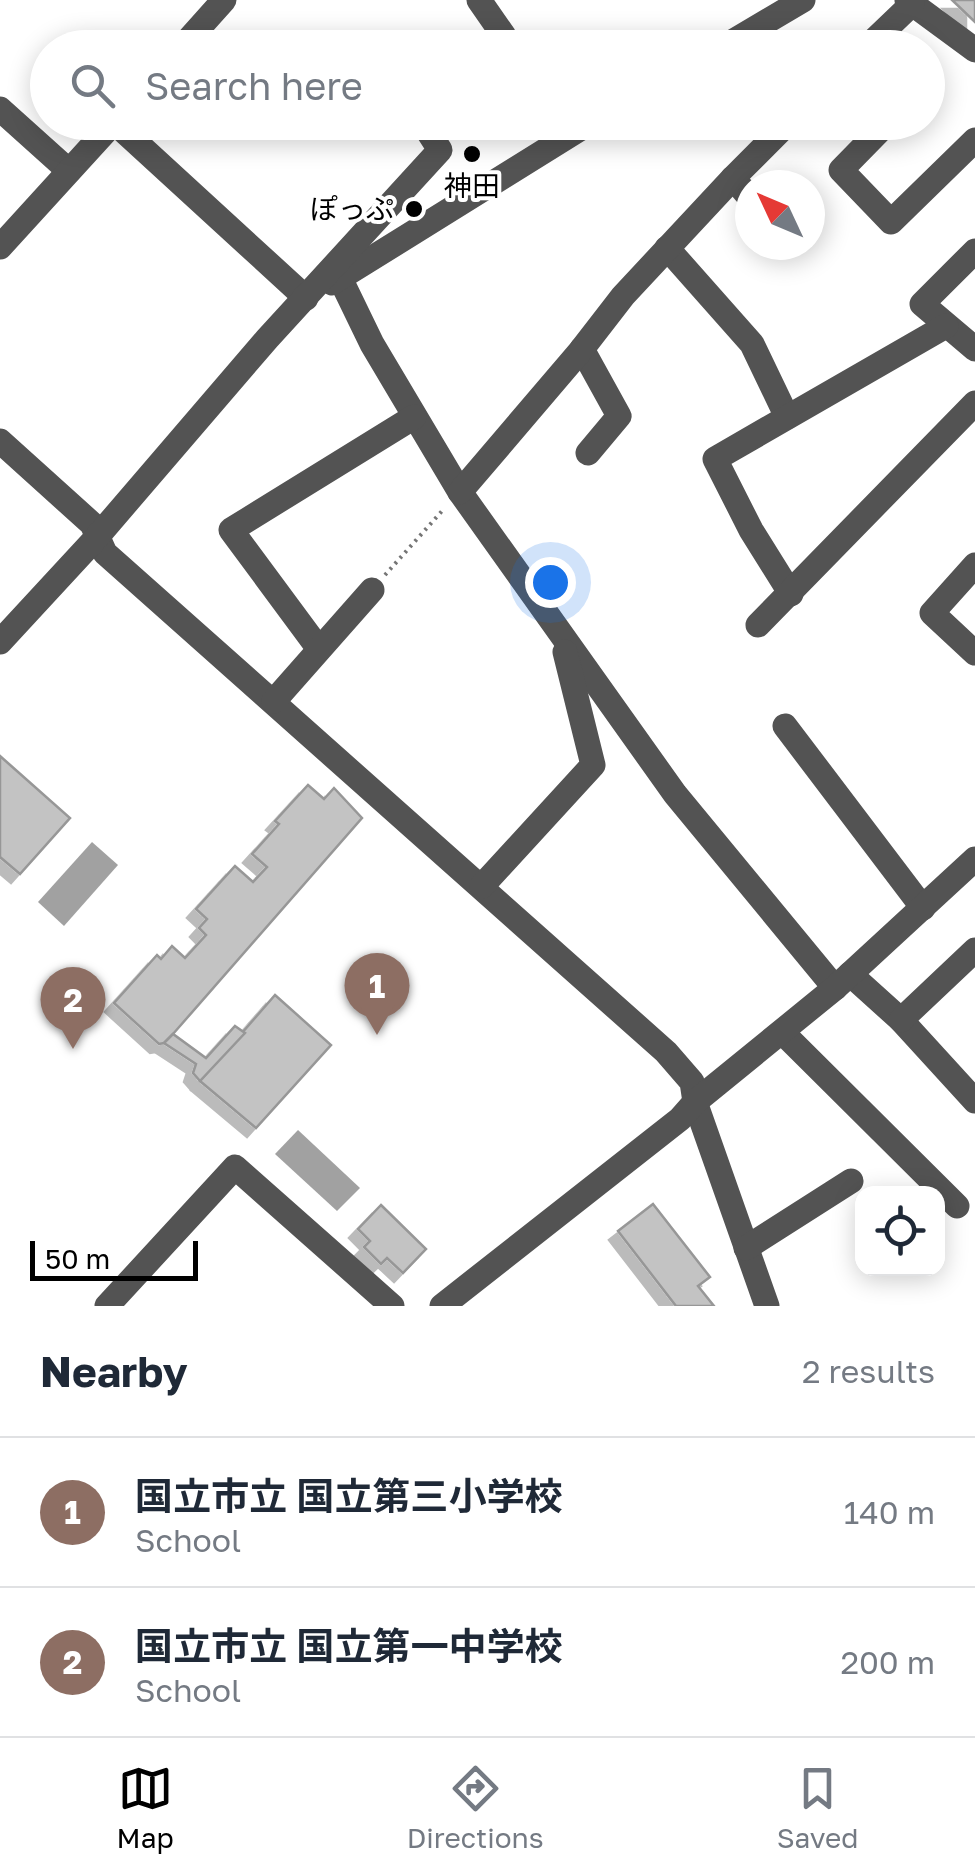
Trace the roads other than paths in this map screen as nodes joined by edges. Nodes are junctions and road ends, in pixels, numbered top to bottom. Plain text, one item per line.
1 (224, 0) edge
2 (479, 0) edge
3 (803, 0) edge
4 (909, 2) edge
5 (198, 30) edge
6 (500, 30) edge
7 (752, 30) edge
8 (883, 30) edge
9 (975, 50) edge
10 (1, 111) edge
11 (30, 137) edge
12 (34, 140) edge
13 (97, 140) edge
14 (134, 140) edge
15 (434, 140) edge
16 (562, 140) edge
17 (776, 140) edge
18 (871, 140) edge
19 (975, 140) edge
20 (755, 170) edge
21 (69, 171) junction
22 (735, 194) edge
23 (0, 248) edge
24 (667, 248) junction
25 (975, 251) edge
26 (340, 278) junction
27 (306, 298) junction
28 (946, 326) junction
29 (582, 349) junction
30 (975, 349) edge
31 (975, 403) edge
32 (414, 417) junction
33 (786, 418) junction
34 (0, 441) edge
35 (588, 453) dead end
36 (460, 492) junction
37 (96, 537) junction
38 (975, 565) edge
39 (372, 590) road end
40 (791, 594) junction
41 (758, 626) dead end
42 (560, 635) junction
43 (0, 642) edge
44 (319, 649) junction
45 (975, 653) edge
46 (274, 701) junction
47 (784, 726) dead end
48 (975, 859) edge
49 (482, 886) junction
50 (923, 908) junction
51 (975, 950) edge
52 (843, 981) junction
53 (902, 1020) junction
54 (783, 1033) junction
55 (970, 1084) edge
56 (695, 1102) junction
57 (851, 1181) dead end
58 (957, 1206) dead end
59 (746, 1248) junction
60 (108, 1306) edge
61 (392, 1306) edge
62 (442, 1306) edge
63 (767, 1306) edge

1 - 5 street
2 - 6 street
3 - 7 street
4 - 8 street
4 - 9 street
10 - 11 street
12 - 21 street
13 - 21 street
14 - 27 street
15 - 27 street
16 - 26 street
17 - 20 street
18 - 19 street
21 - 23 street
22 - 24 street
24 - 29 street
24 - 33 street
25 - 28 street
26 - 27 street
26 - 32 street
27 - 37 street
28 - 30 street
28 - 33 street
29 - 35 street
29 - 36 street
31 - 40 street
32 - 36 street
32 - 44 street
33 - 40 street
34 - 37 street
36 - 42 street
37 - 43 street
37 - 46 street
38 - 45 street
39 - 44 street
40 - 41 street
42 - 49 street
42 - 52 street
44 - 46 street
46 - 49 street
47 - 50 street
48 - 50 street
49 - 56 street
50 - 52 street
51 - 53 street
52 - 53 street
52 - 54 street
53 - 55 street
54 - 56 street
54 - 58 street
56 - 59 street
56 - 62 street
57 - 59 street
59 - 63 street
60 - 61 street

